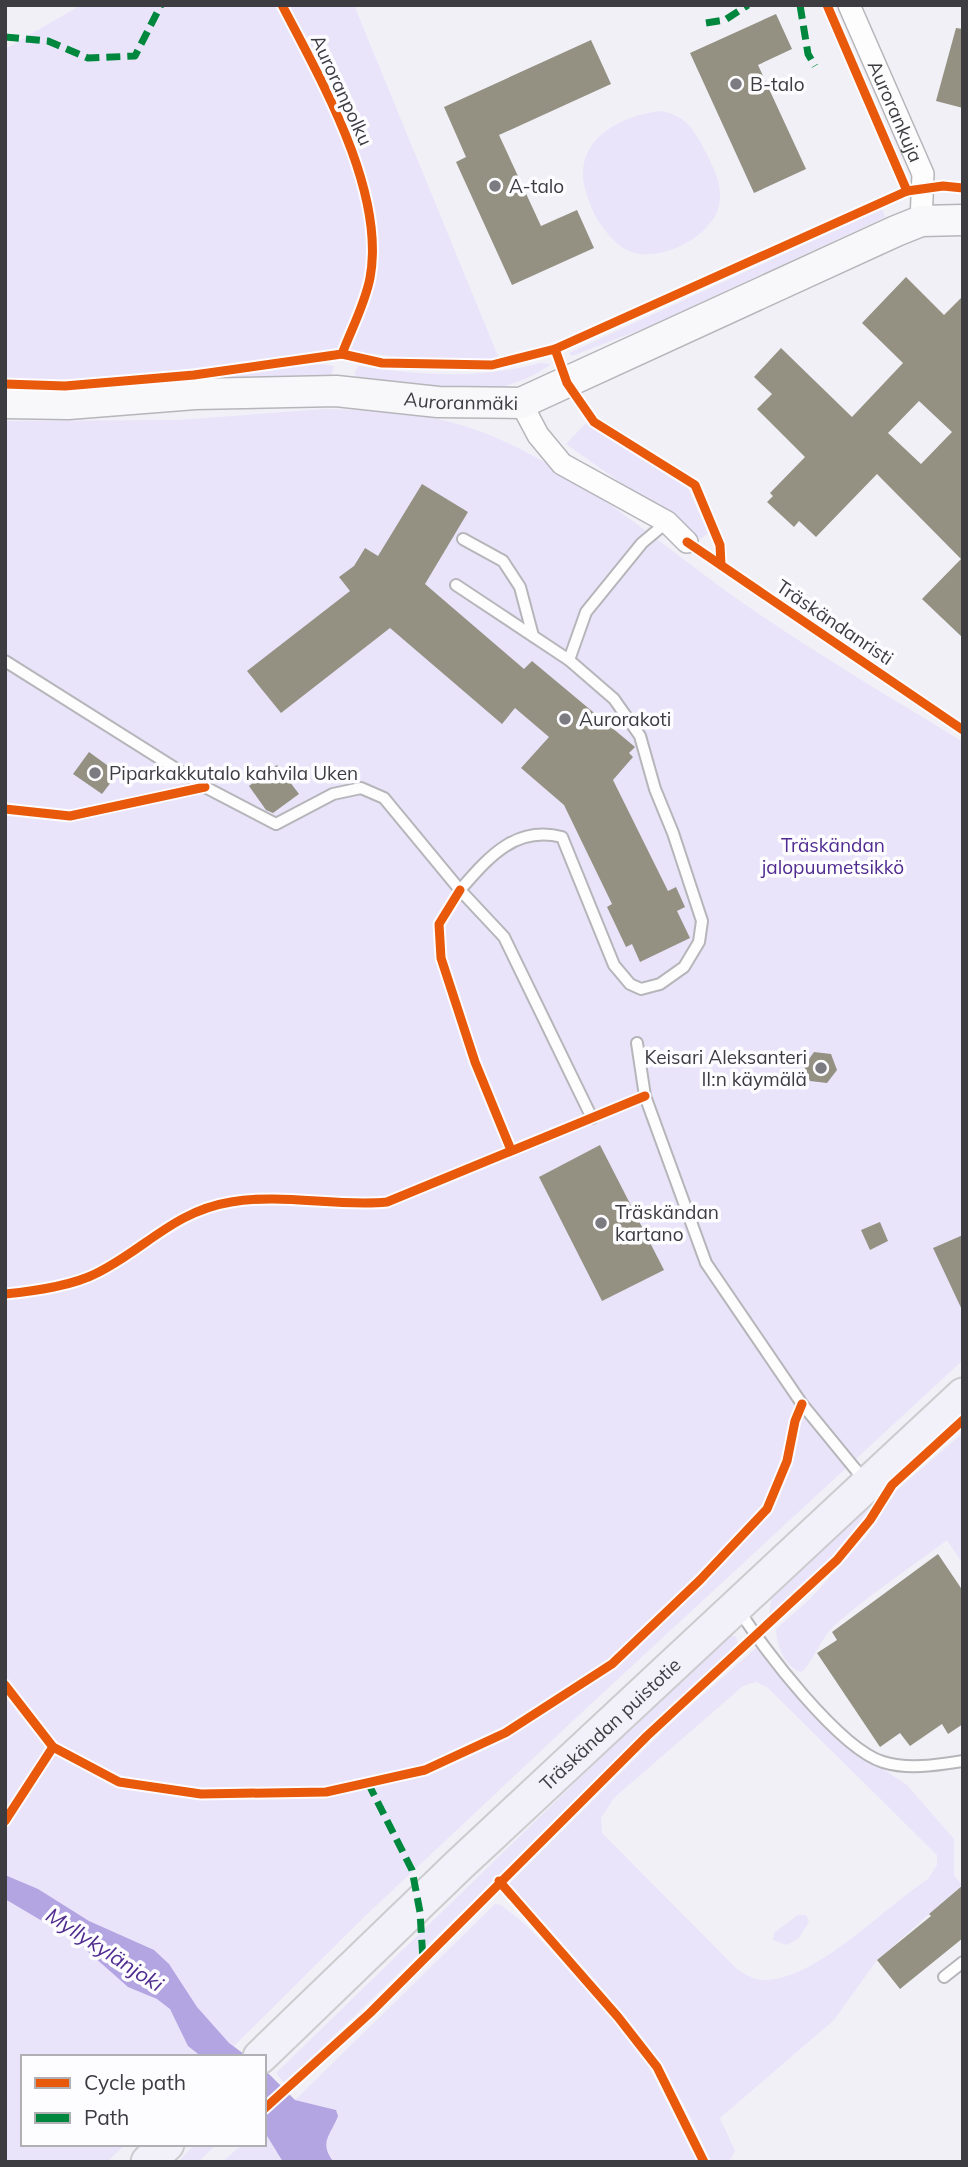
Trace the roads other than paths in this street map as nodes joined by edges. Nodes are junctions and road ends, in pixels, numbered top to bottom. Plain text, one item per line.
1 (849, 5) edge
2 (963, 220) edge
3 (921, 221) junction
4 (5, 403) edge
5 (521, 403) junction
6 (667, 522) junction
7 (463, 539) dead end
8 (687, 542) dead end
9 (456, 585) dead end
10 (533, 636) junction
11 (569, 660) junction
12 (5, 661) edge
13 (460, 890) junction
14 (637, 1043) dead end
15 (592, 1118) dead end
16 (963, 1395) edge
17 (867, 1483) junction
18 (737, 1605) junction
19 (963, 1761) edge
20 (963, 1962) edge
21 (944, 1977) dead end
22 (262, 2055) edge

1 - 3 street, Aurorankuja
2 - 3 main road, Auroranmäki
3 - 5 main road, Auroranmäki
4 - 5 main road, Auroranmäki
5 - 6 street
6 - 8 street
6 - 11 lane
7 - 10 lane
9 - 10 lane
10 - 11 lane
11 - 13 lane
12 - 13 lane
13 - 15 lane
14 - 17 lane
16 - 17 main road, Träskändan puistotie
17 - 18 main road, Träskändan puistotie
18 - 19 lane
18 - 22 main road, Träskändan puistotie
20 - 21 lane

